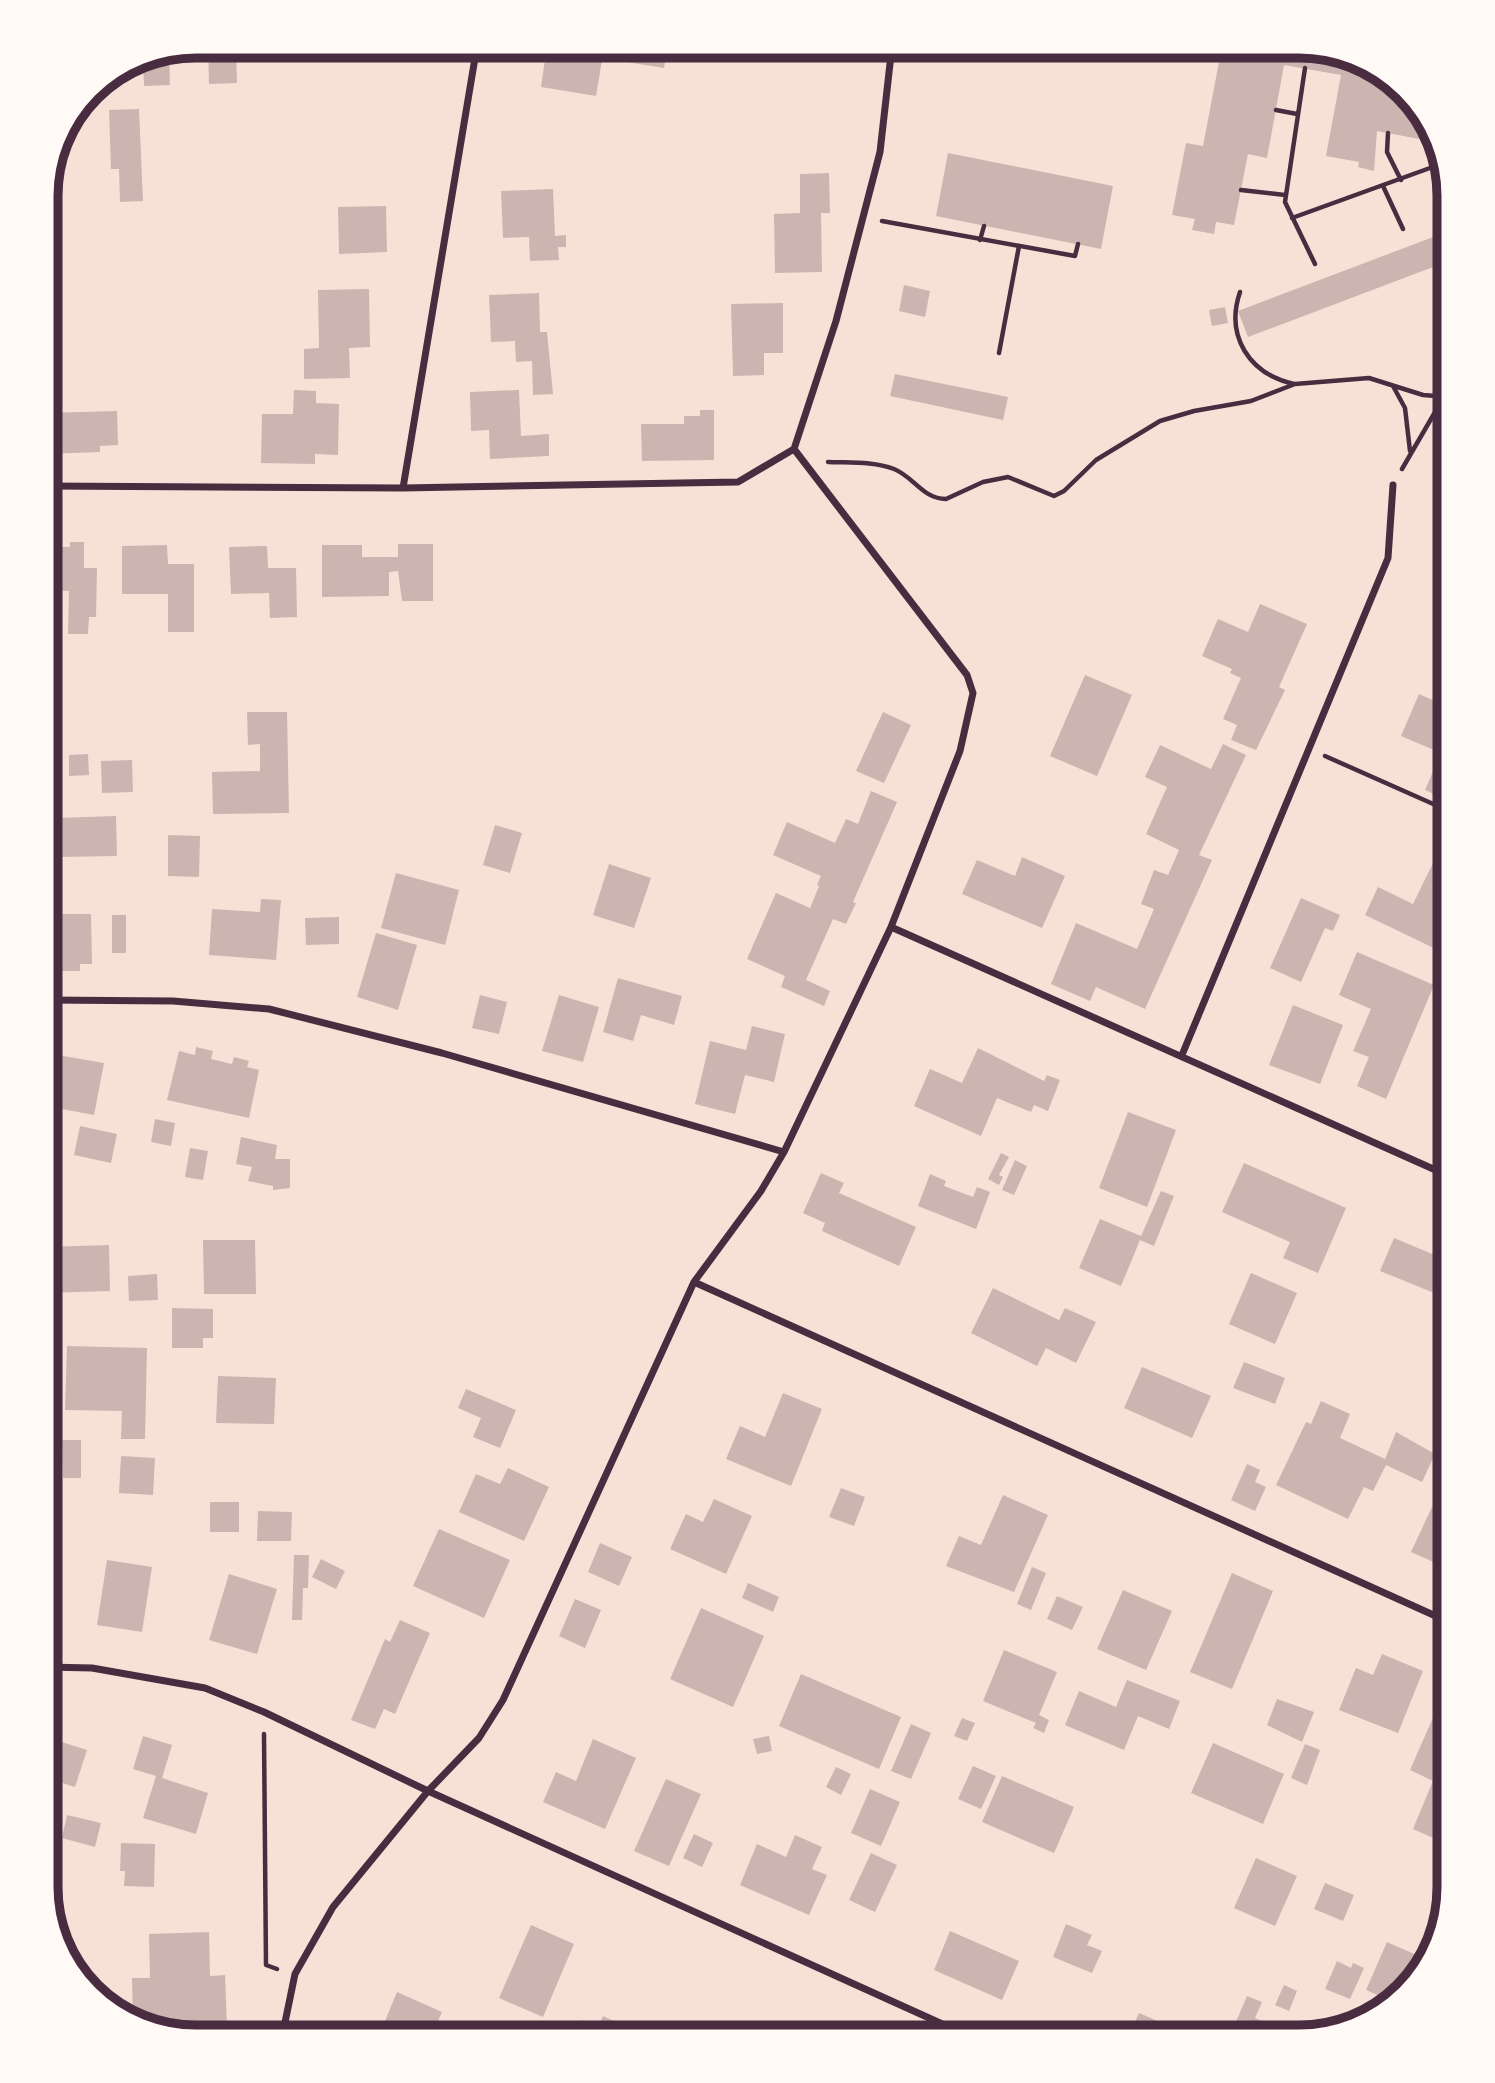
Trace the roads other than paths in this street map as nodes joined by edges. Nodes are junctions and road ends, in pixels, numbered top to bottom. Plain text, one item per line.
1 (475, 58) edge
2 (891, 58) edge
3 (794, 449) junction
4 (1393, 485) road end
5 (58, 486) edge
6 (403, 488) junction
7 (891, 927) junction
8 (58, 1000) edge
9 (1182, 1055) junction
10 (784, 1152) junction
11 (1437, 1170) edge
12 (694, 1282) junction
13 (1437, 1616) edge
14 (58, 1667) edge
15 (428, 1791) junction
16 (284, 2025) edge
17 (945, 2025) edge

1 - 6 street
2 - 3 street
3 - 6 street
3 - 7 street
4 - 9 street
5 - 6 street
7 - 9 street
7 - 10 street
8 - 10 street
9 - 11 street
10 - 12 street
12 - 13 street
12 - 15 street
14 - 15 street
15 - 16 street
15 - 17 street

